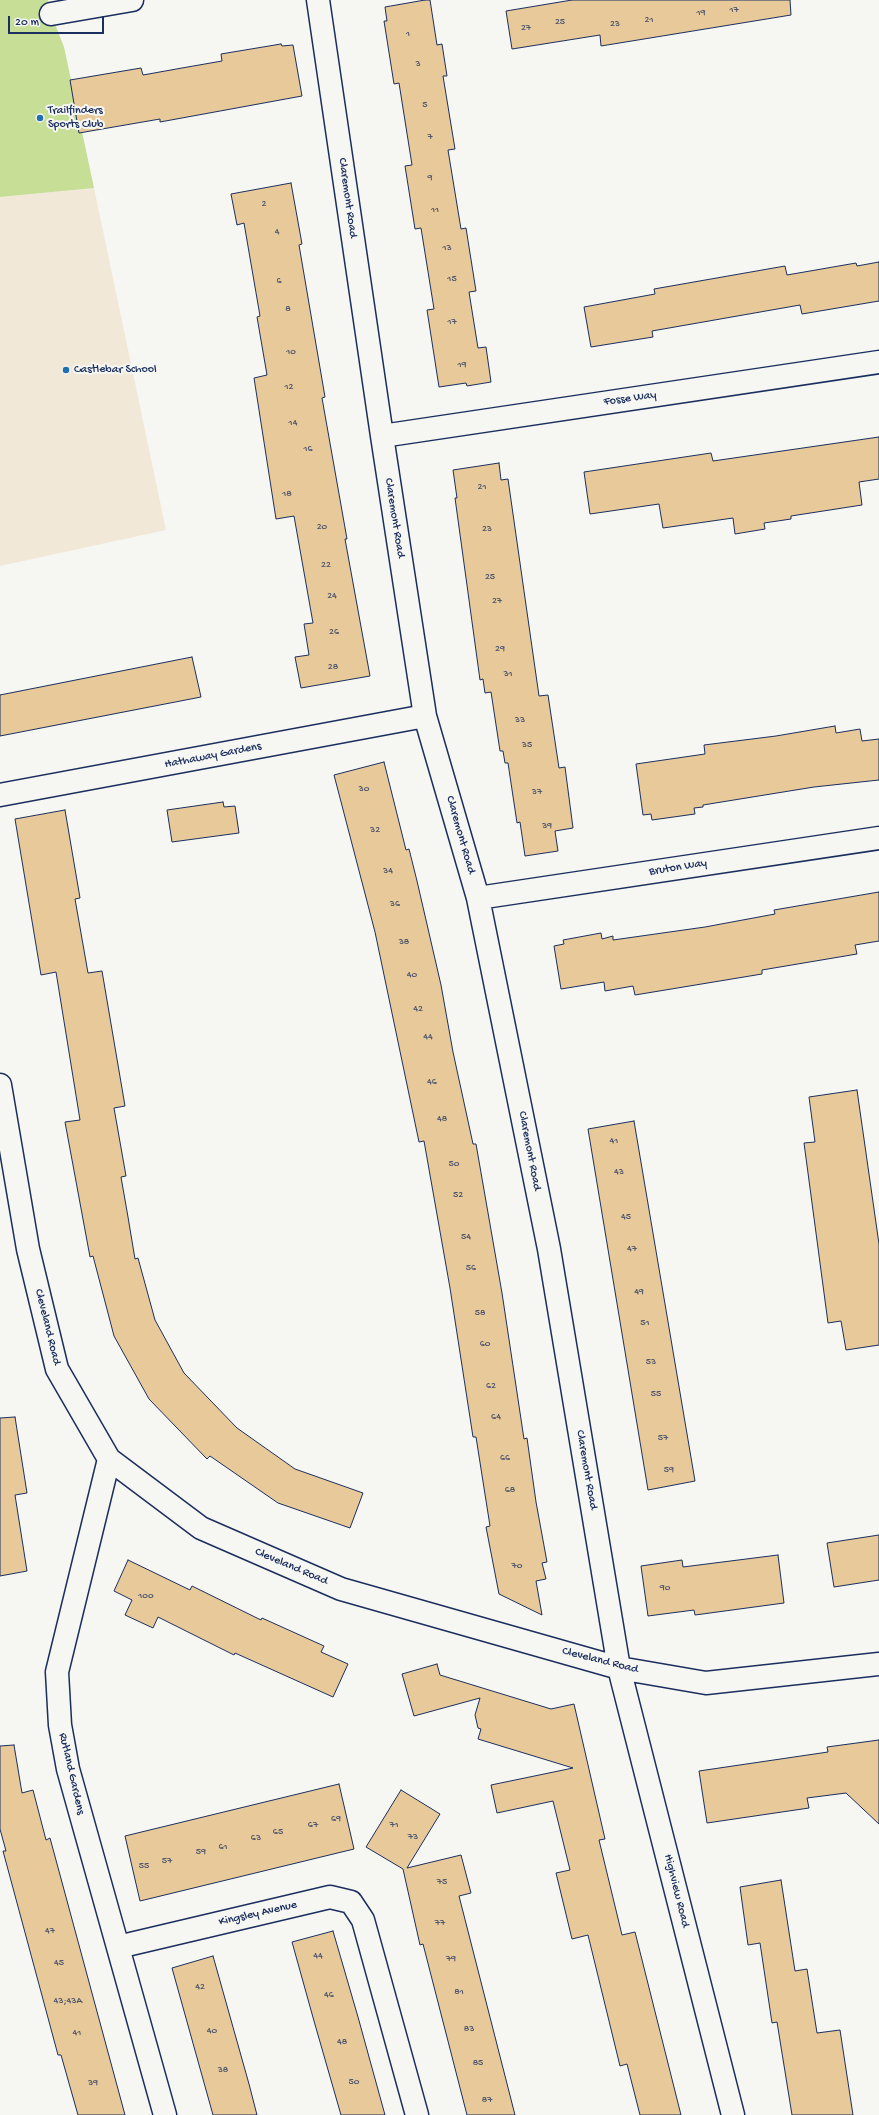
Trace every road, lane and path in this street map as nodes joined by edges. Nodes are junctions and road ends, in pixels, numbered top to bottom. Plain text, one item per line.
1 (132, 0) edge
2 (318, 0) edge
3 (51, 14) dead end
4 (879, 362) edge
5 (382, 436) junction
6 (425, 716) junction
7 (0, 795) edge
8 (879, 838) edge
9 (478, 898) junction
10 (0, 1085) edge
11 (109, 1459) junction
12 (879, 1664) edge
13 (620, 1668) junction
14 (118, 1947) junction
15 (165, 2115) edge
16 (417, 2115) edge
17 (733, 2115) edge

1 - 3 street
2 - 5 street, Claremont Road
4 - 5 street, Fosse Way
5 - 6 street, Claremont Road
6 - 7 street, Hathaway Gardens
6 - 9 street, Claremont Road
8 - 9 street, Bruton Way
9 - 13 street, Claremont Road
10 - 11 street, Cleveland Road
11 - 13 street, Cleveland Road
11 - 14 street, Rutland Gardens
12 - 13 street, Cleveland Road
13 - 17 street, Highview Road
14 - 15 street
14 - 16 street, Kingsley Avenue

